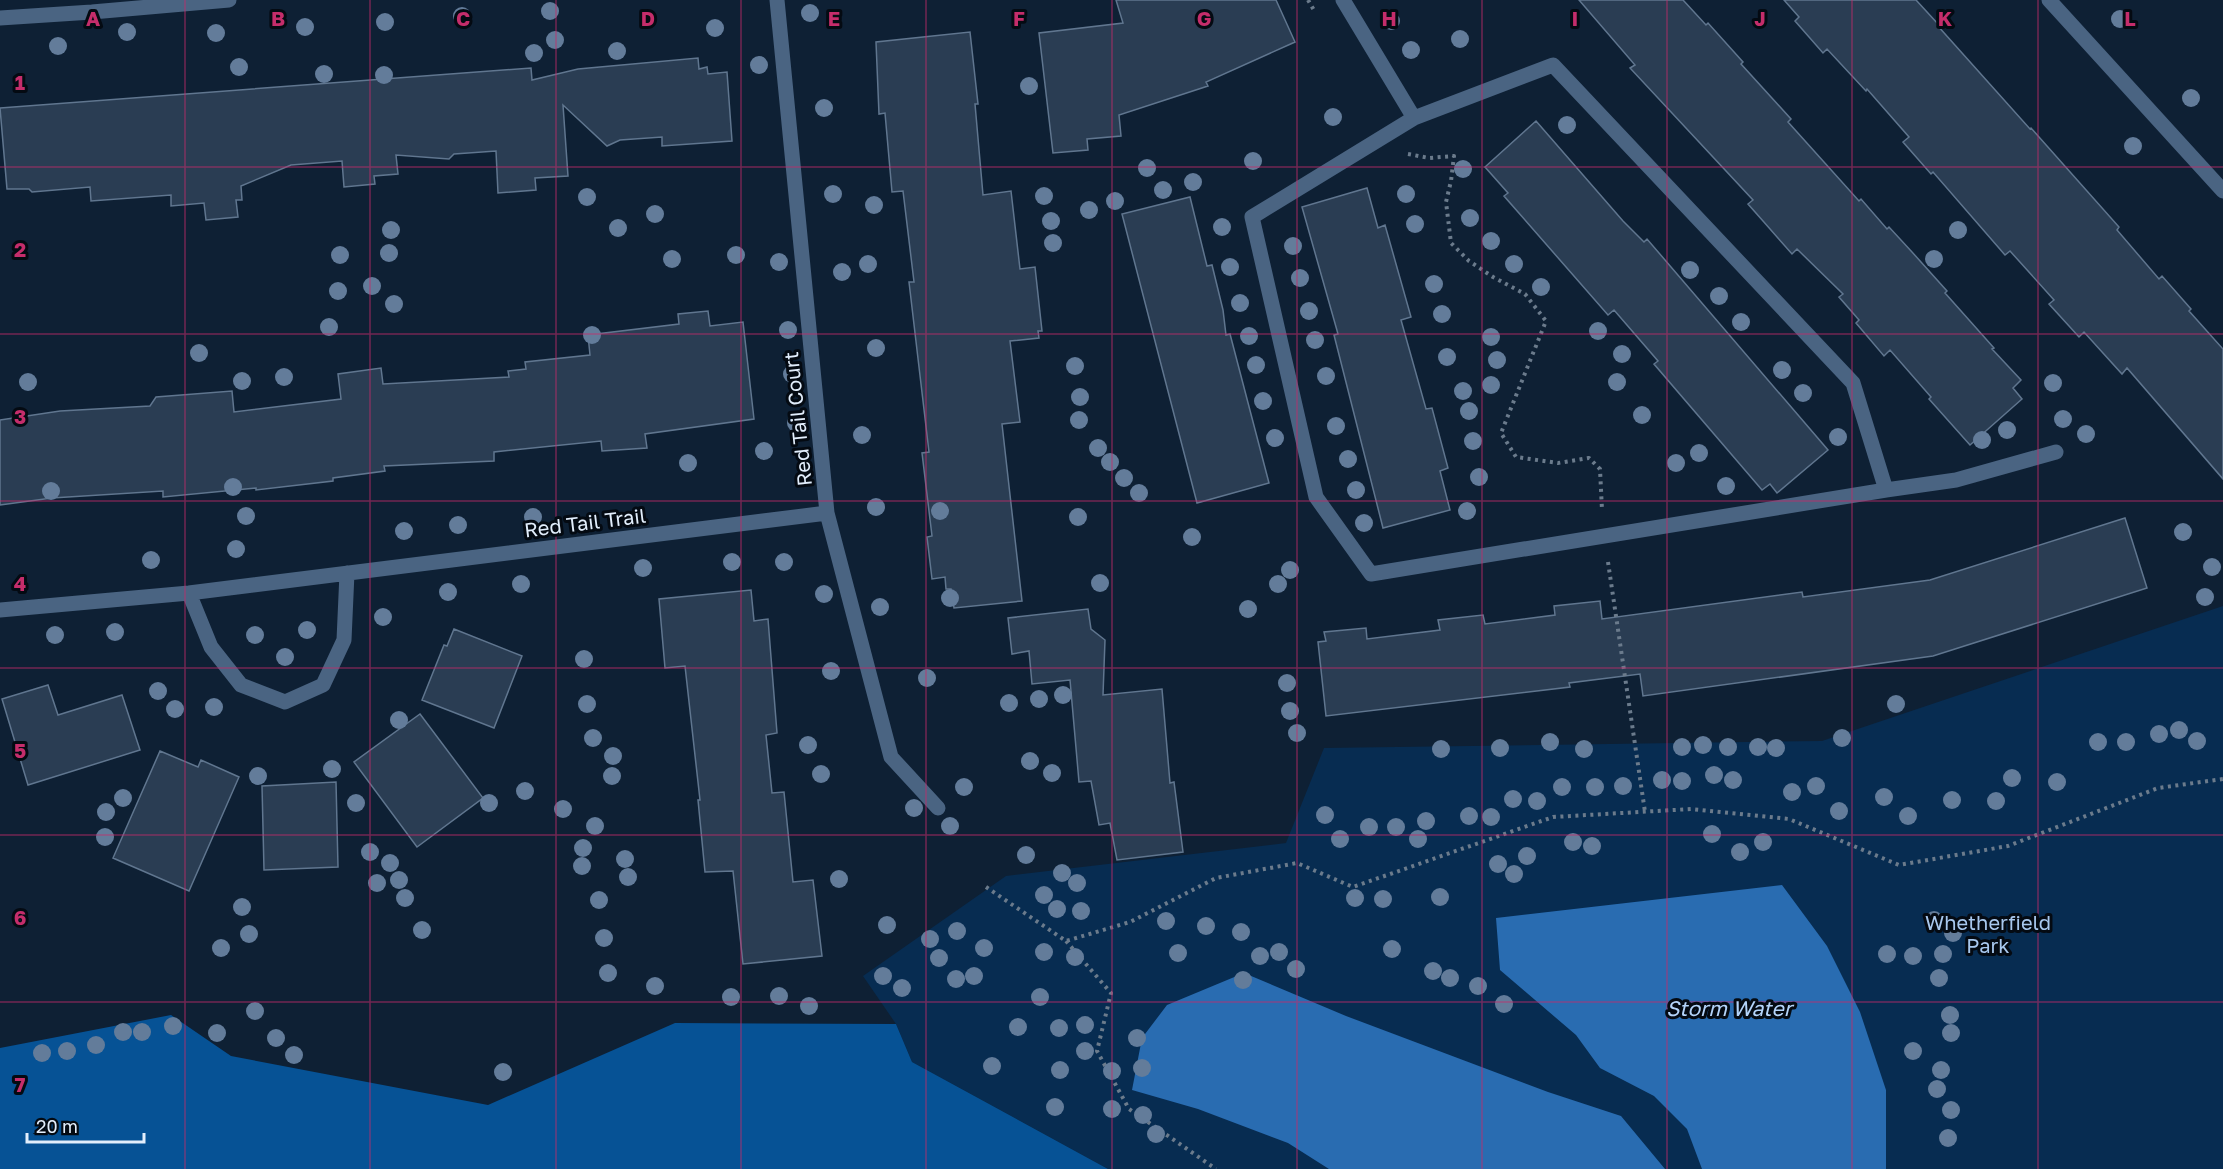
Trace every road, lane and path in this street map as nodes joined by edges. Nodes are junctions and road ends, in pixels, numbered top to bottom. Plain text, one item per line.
1 (229, 0) edge
2 (777, 0) edge
3 (1308, 0) edge
4 (1343, 0) edge
5 (2049, 0) edge
6 (92, 6) edge
7 (0, 18) edge
8 (1321, 20) dead end
9 (1414, 118) junction
10 (1390, 132) junction
11 (2223, 191) edge
12 (2056, 452) dead end
13 (1886, 490) junction
14 (827, 513) junction
15 (1604, 536) junction
16 (347, 573) junction
17 (189, 592) junction
18 (0, 610) edge
19 (2223, 779) edge
20 (938, 808) dead end
21 (1645, 812) junction
22 (986, 887) dead end
23 (1066, 941) junction
24 (1216, 1169) edge

1 - 6 street
2 - 14 street, Red Tail Court
3 - 8 path
4 - 9 street
5 - 11 street
6 - 7 street
9 - 10 street
9 - 13 street
10 - 15 path
10 - 15 street
12 - 13 street
13 - 15 street
14 - 16 street, Red Tail Trail
14 - 20 street, Red Tail Court
15 - 21 path
16 - 17 street, Red Tail Trail
16 - 17 street
17 - 18 street, Red Tail Trail
19 - 21 path
21 - 23 path
22 - 23 path
23 - 24 path

